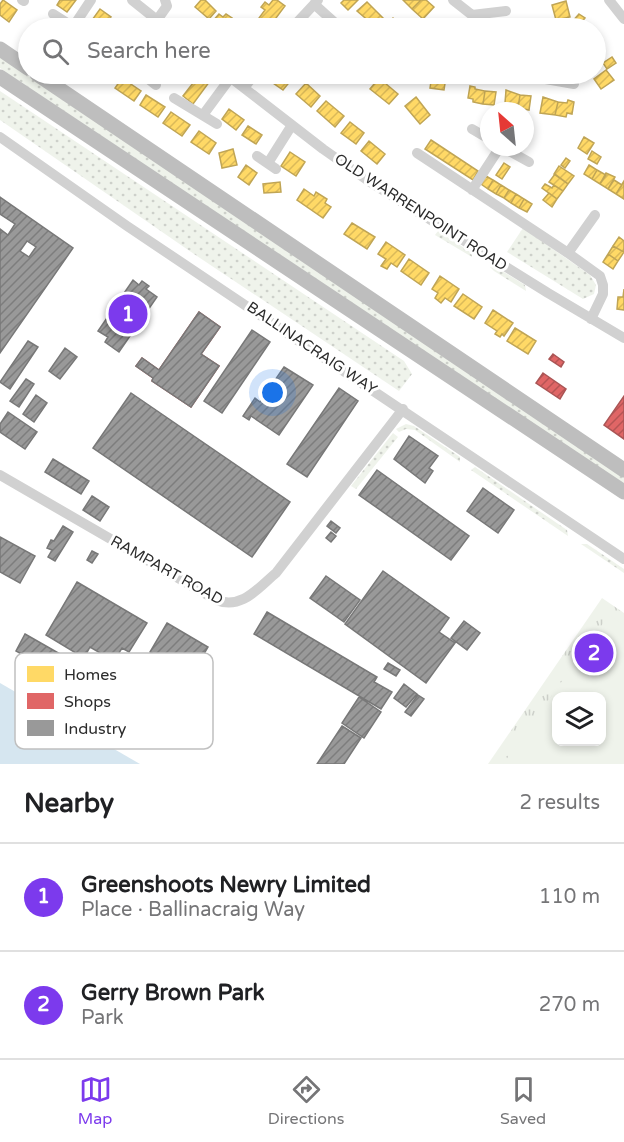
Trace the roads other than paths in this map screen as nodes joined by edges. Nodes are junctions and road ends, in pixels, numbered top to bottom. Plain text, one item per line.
1 (92, 0) edge
2 (132, 0) edge
3 (165, 0) edge
4 (453, 0) edge
5 (609, 0) edge
6 (316, 2) edge
7 (506, 11) dead end
8 (53, 14) dead end
9 (474, 15) junction
10 (59, 18) edge
11 (80, 18) edge
12 (154, 18) edge
13 (158, 18) edge
14 (301, 18) edge
15 (330, 18) edge
16 (477, 18) edge
17 (624, 19) edge
18 (0, 49) edge
19 (18, 61) edge
20 (0, 76) edge
21 (52, 84) edge
22 (222, 84) edge
23 (239, 84) edge
24 (247, 84) edge
25 (244, 88) junction
26 (174, 98) dead end
27 (203, 115) junction
28 (217, 124) dead end
29 (292, 125) junction
30 (472, 129) dead end
31 (480, 134) edge
32 (0, 137) edge
33 (417, 153) dead end
34 (257, 156) dead end
35 (495, 156) edge
36 (518, 156) edge
37 (529, 162) dead end
38 (472, 190) junction
39 (595, 215) dead end
40 (568, 253) junction
41 (591, 319) junction
42 (624, 338) edge
43 (403, 409) junction
44 (624, 470) edge
45 (0, 475) edge
46 (624, 492) edge
47 (624, 559) edge

1 - 11 street
2 - 12 street
3 - 13 street
4 - 9 street
5 - 17 street
6 - 14 street
6 - 15 street
7 - 9 street
8 - 10 street
9 - 16 street
18 - 19 highway
20 - 46 highway
21 - 44 highway
22 - 27 street
23 - 25 street, OLD WARRENPOINT ROAD
24 - 25 street
25 - 29 street, OLD WARRENPOINT ROAD
26 - 27 street
27 - 28 street
29 - 34 street
29 - 41 street, OLD WARRENPOINT ROAD
30 - 31 street
32 - 43 street, BALLINACRAIG WAY
33 - 38 street
35 - 38 street
36 - 37 street
38 - 40 street
39 - 40 street
40 - 41 street
41 - 42 street, OLD WARRENPOINT ROAD
43 - 45 street, RAMPART ROAD
43 - 47 street, BALLINACRAIG WAY

